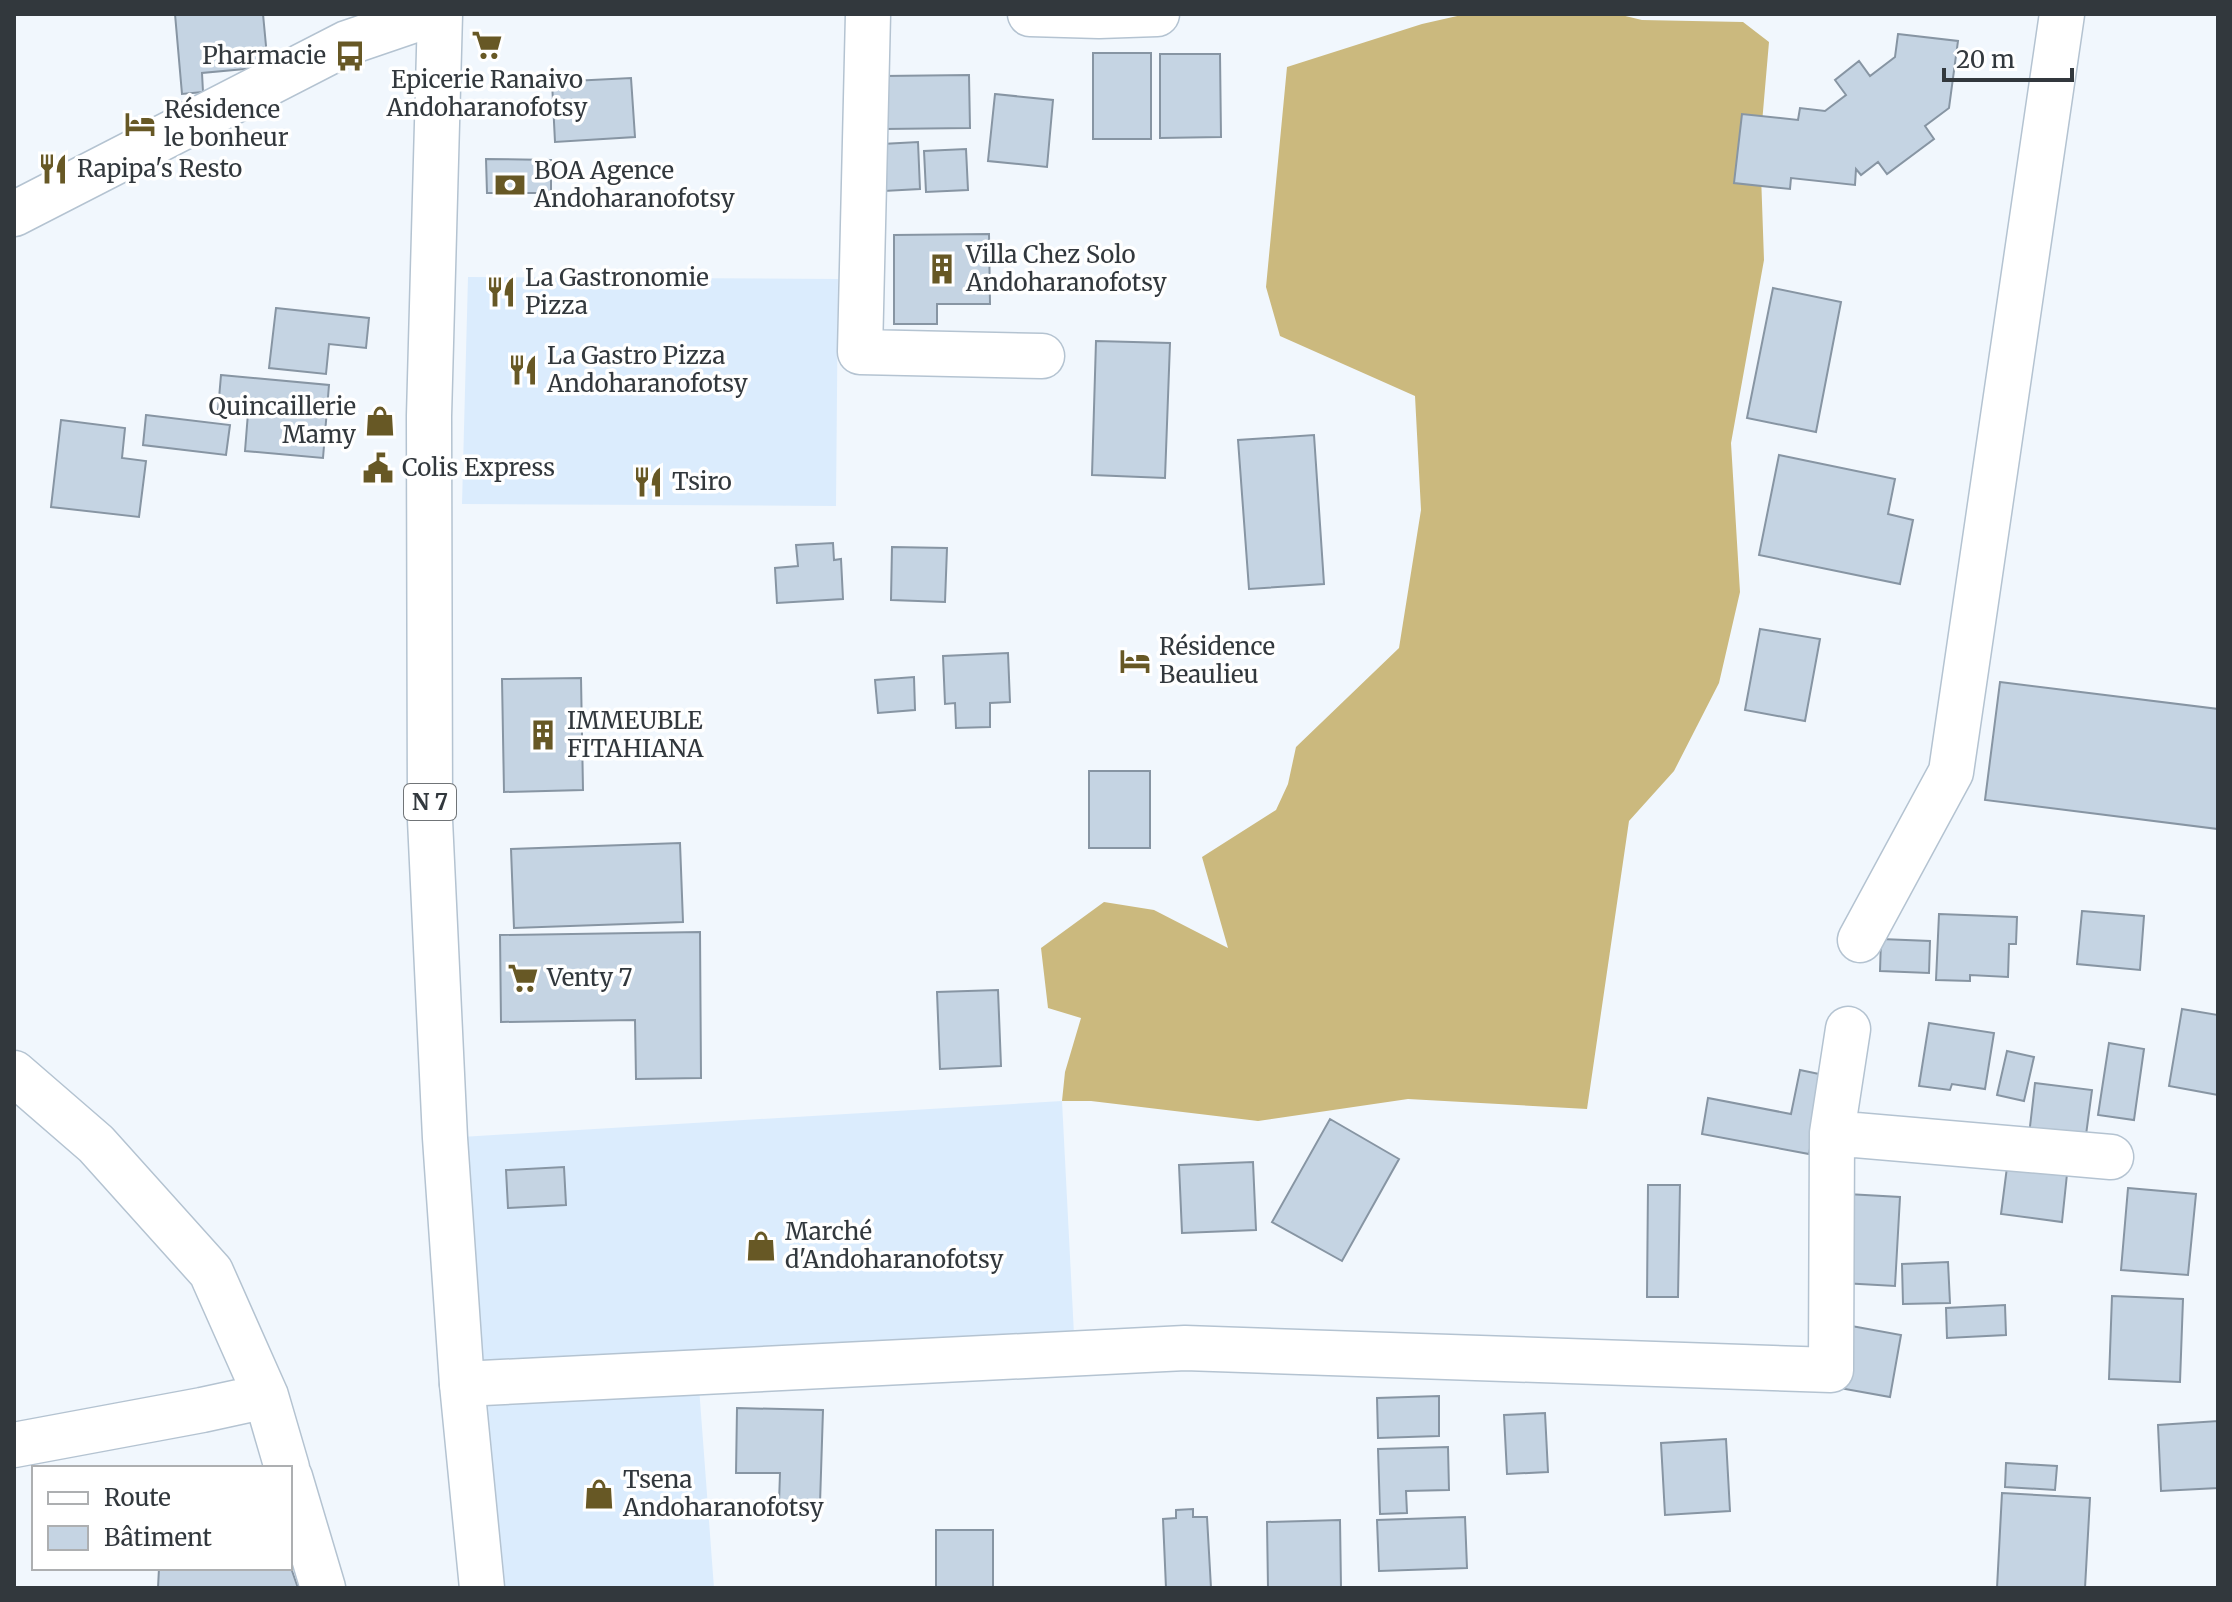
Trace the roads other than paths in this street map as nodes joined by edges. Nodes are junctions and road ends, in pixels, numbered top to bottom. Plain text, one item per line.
1 (432, 14) edge
2 (440, 14) edge
3 (868, 14) edge
4 (1030, 14) edge
5 (1157, 14) edge
6 (2062, 14) edge
7 (14, 214) edge
8 (1042, 356) dead end
9 (1860, 940) dead end
10 (1848, 1029) dead end
11 (14, 1073) edge
12 (1832, 1133) junction
13 (2111, 1157) dead end
14 (462, 1384) junction
15 (266, 1396) junction
16 (14, 1445) edge
17 (286, 1466) edge
18 (292, 1484) edge
19 (323, 1588) edge
20 (482, 1588) edge

1 - 7 street
2 - 14 street, N 7
3 - 8 street
4 - 5 street
6 - 9 street
10 - 12 street
11 - 15 street
12 - 13 street
12 - 14 street
14 - 20 street, N 7
15 - 16 street
15 - 17 street
18 - 19 street

